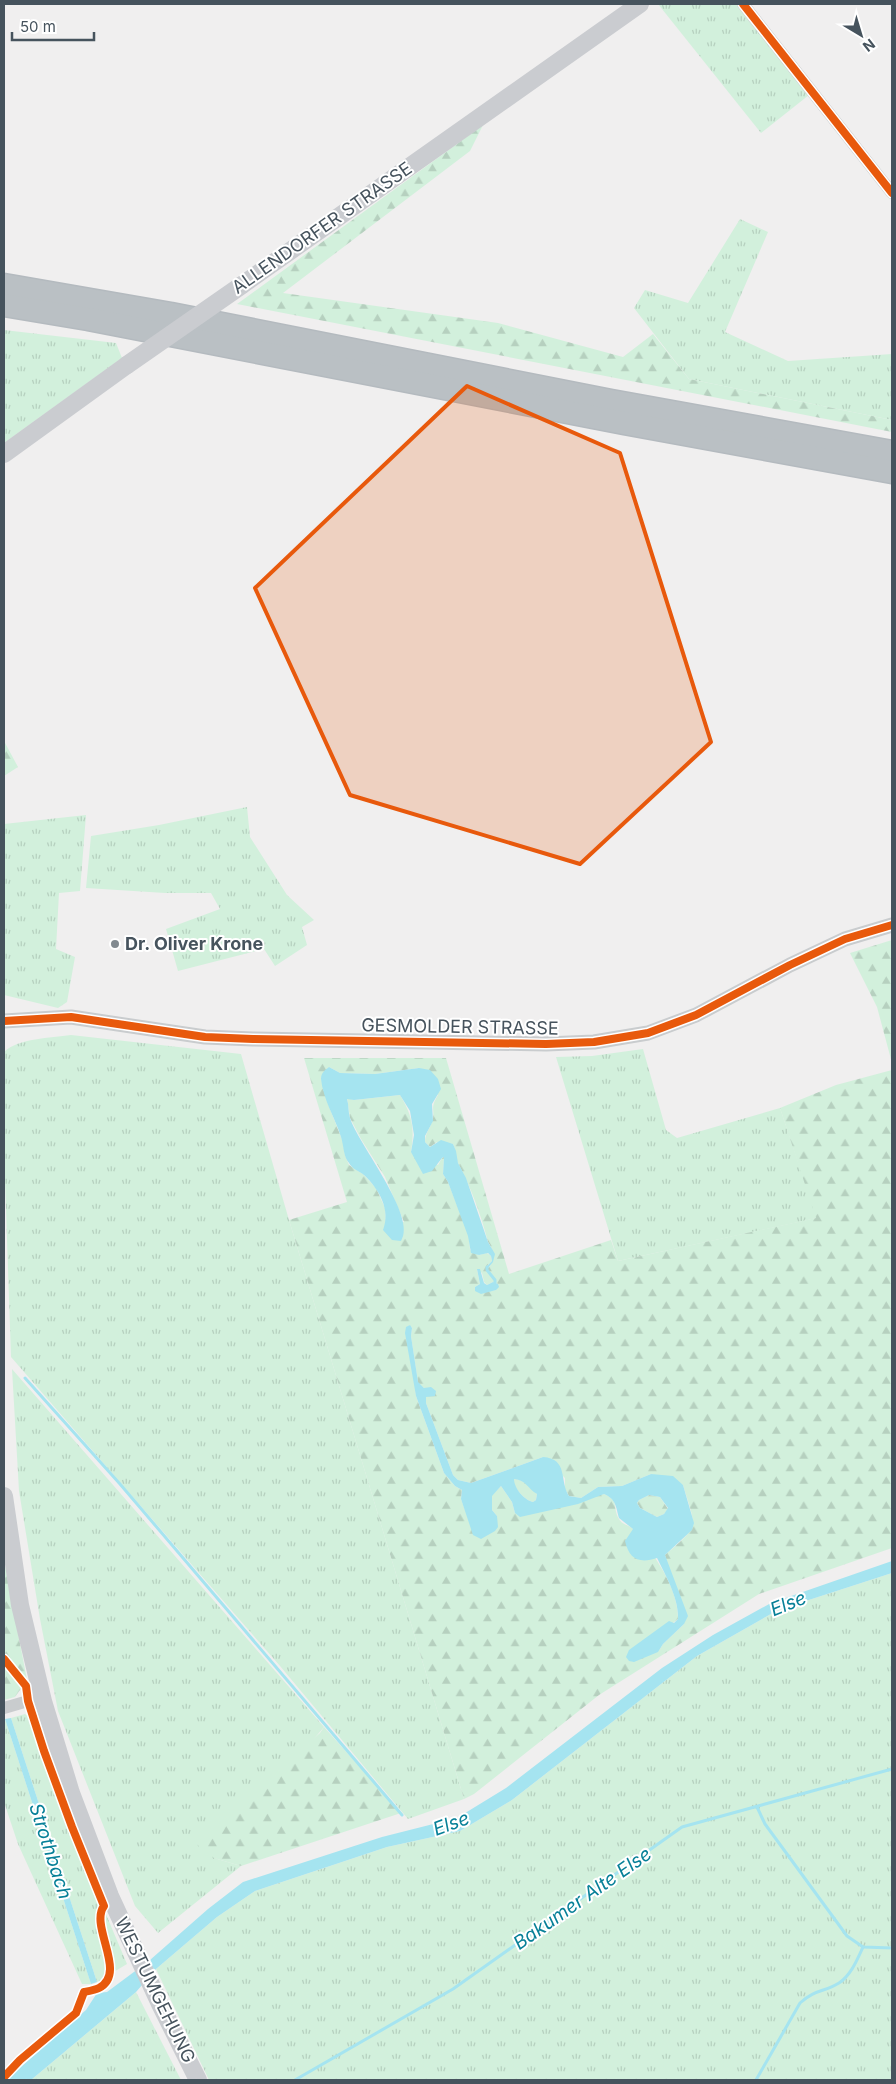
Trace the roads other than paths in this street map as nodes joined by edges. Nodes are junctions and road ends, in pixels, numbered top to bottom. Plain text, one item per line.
1 (640, 4) edge
2 (742, 4) edge
3 (892, 193) edge
4 (4, 285) edge
5 (4, 305) edge
6 (892, 452) edge
7 (4, 454) edge
8 (892, 472) edge
9 (892, 925) edge
10 (4, 1021) edge
11 (4, 1496) edge
12 (43, 1701) junction
13 (4, 1708) edge
14 (198, 2080) edge

1 - 7 main road, ALLENDORFER STRASSE, bridge
2 - 3 street
4 - 6 highway
5 - 8 highway
9 - 10 street, GESMOLDER STRASSE
11 - 12 main road, WESTUMGEHUNG
12 - 13 street
12 - 14 main road, WESTUMGEHUNG

